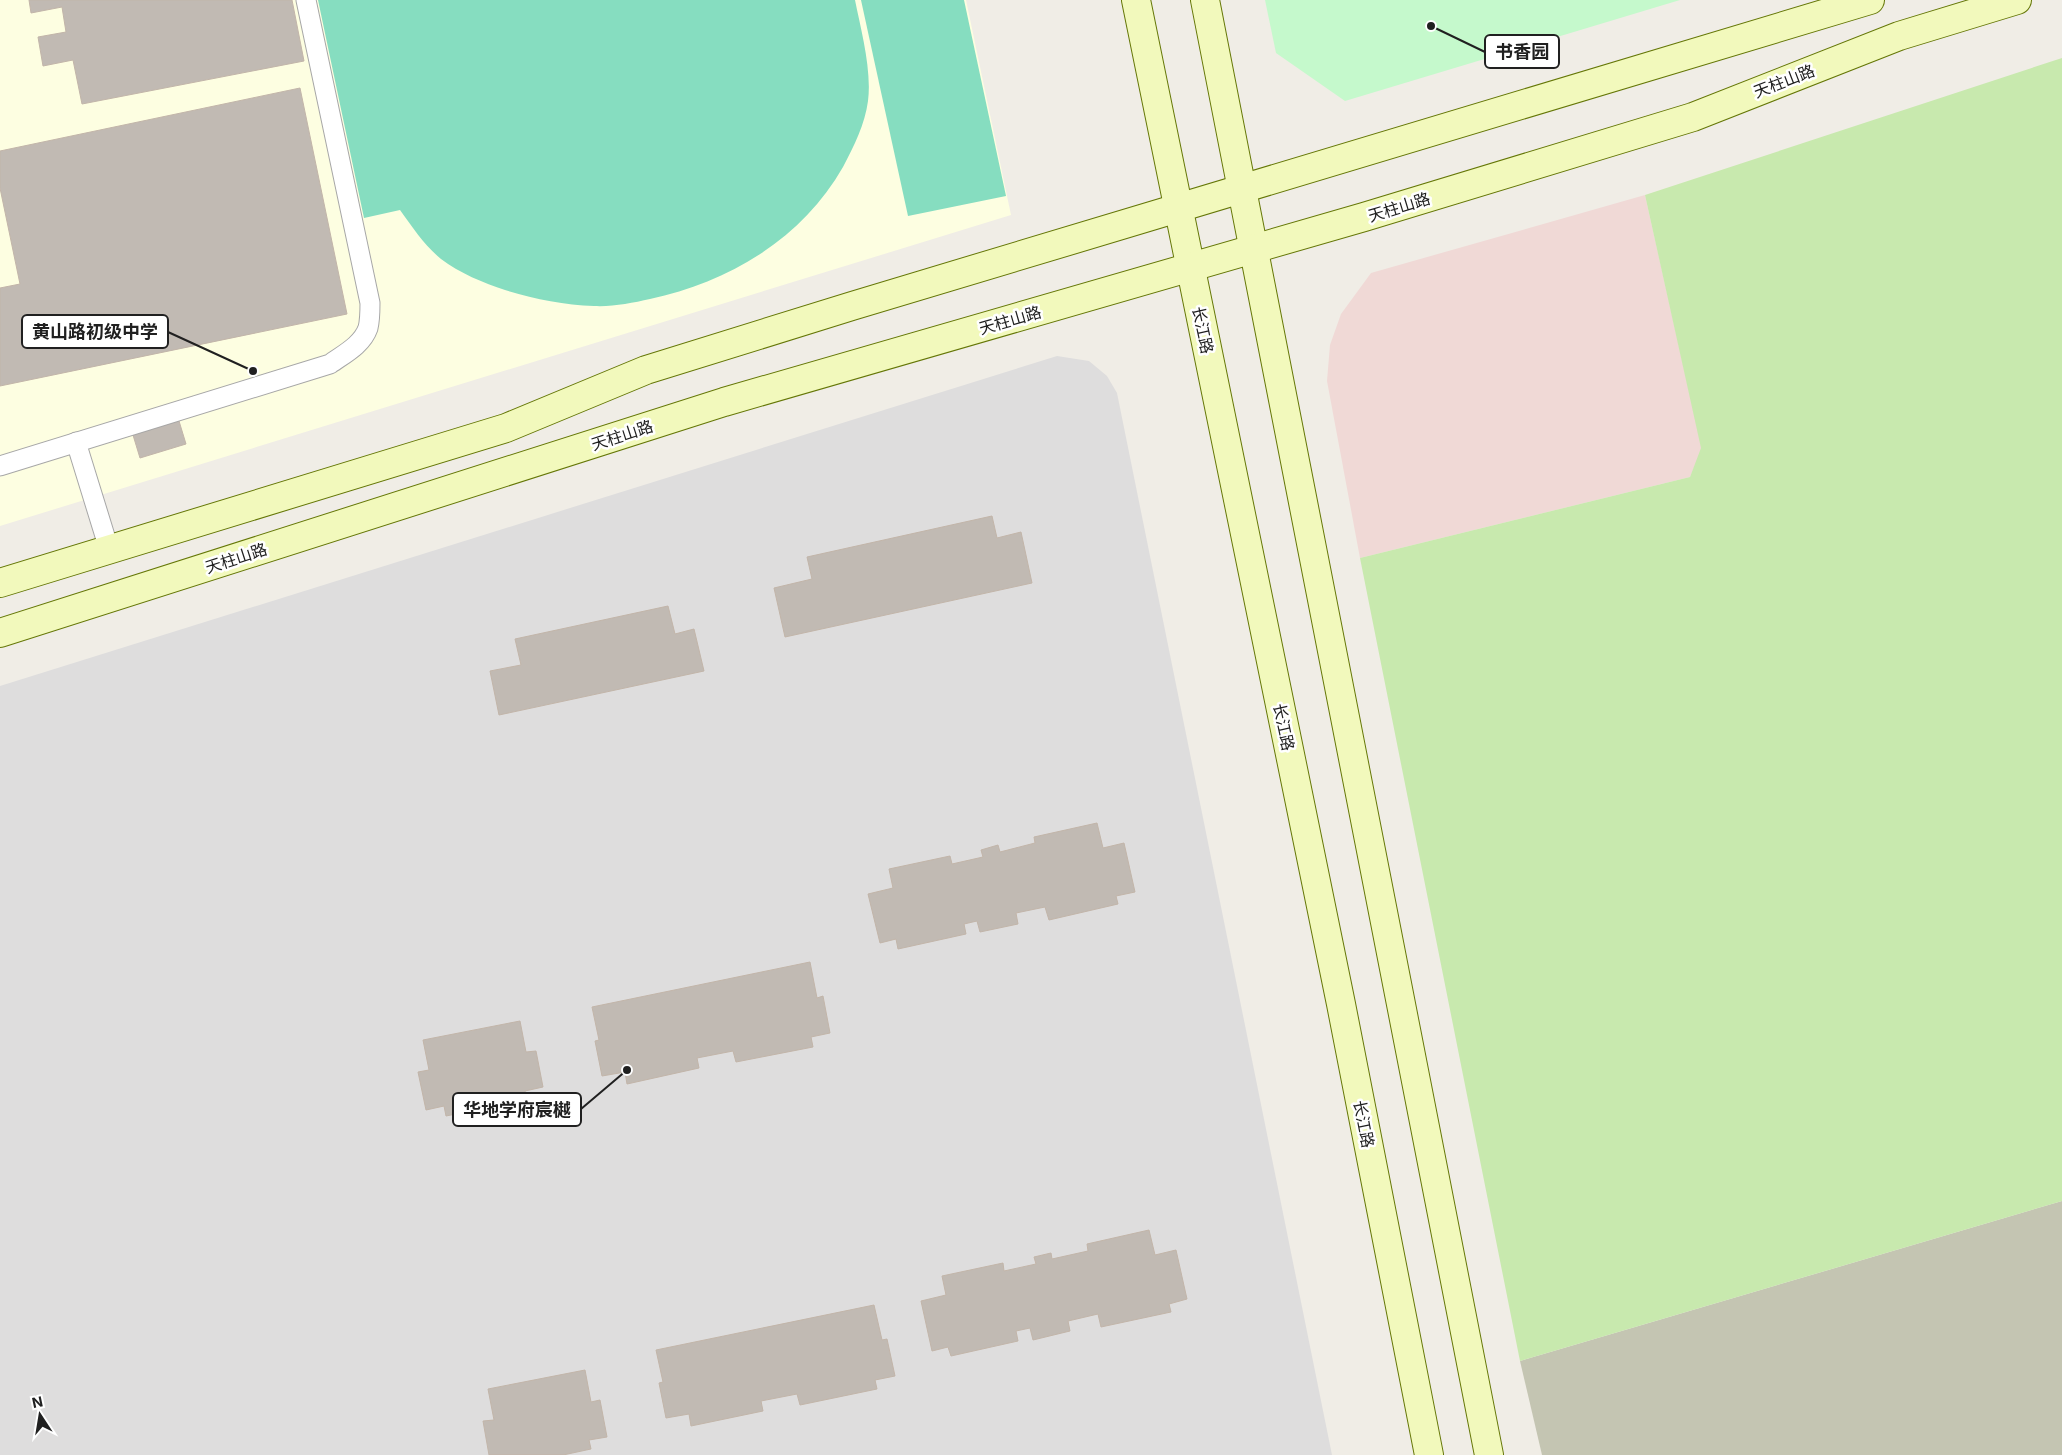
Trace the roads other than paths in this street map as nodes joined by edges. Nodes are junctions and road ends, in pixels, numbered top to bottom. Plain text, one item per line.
1 (306, 0) edge
2 (1136, 0) edge
3 (1205, 0) edge
4 (1870, 0) edge
5 (2017, 0) edge
6 (1242, 189) junction
7 (1178, 208) junction
8 (1254, 249) junction
9 (1190, 268) junction
10 (76, 442) junction
11 (0, 466) edge
12 (109, 549) junction
13 (0, 583) edge
14 (0, 633) edge
15 (1429, 1455) edge
16 (1489, 1455) edge

1 - 10 lane
2 - 7 street, 长江路
3 - 6 street
4 - 6 street
5 - 8 street, 天柱山路
6 - 7 street
6 - 8 street
7 - 9 street, 长江路
7 - 12 street
8 - 9 street, 天柱山路
8 - 16 street
9 - 14 street, 天柱山路
9 - 15 street, 长江路
10 - 11 lane
10 - 12 lane
12 - 13 street

